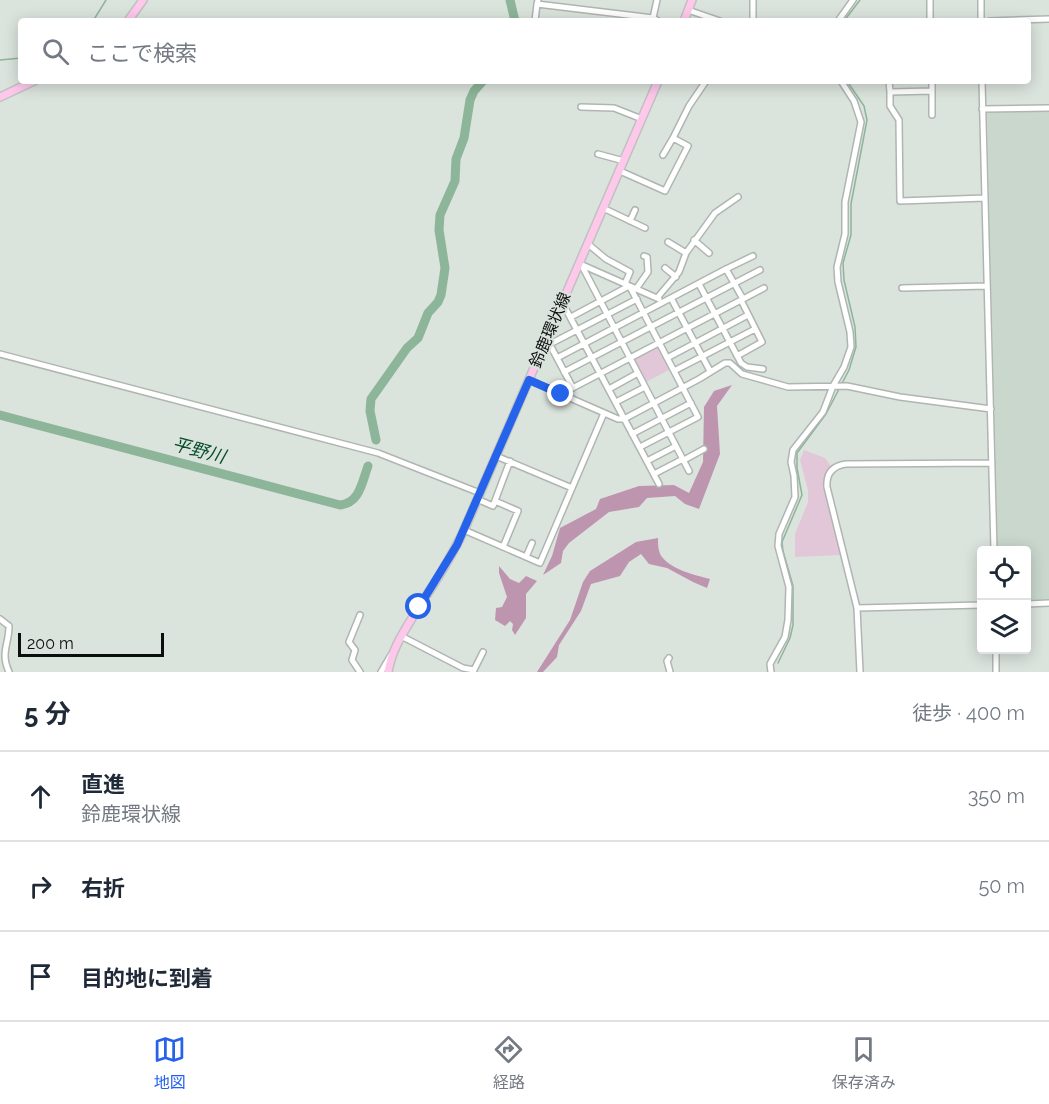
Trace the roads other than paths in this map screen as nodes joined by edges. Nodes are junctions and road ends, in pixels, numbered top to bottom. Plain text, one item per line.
1 (143, 0) edge
2 (657, 0) edge
3 (692, 0) edge
4 (753, 0) edge
5 (853, 0) edge
6 (930, 0) edge
7 (981, 0) edge
8 (538, 2) edge
9 (688, 10) junction
10 (130, 18) edge
11 (535, 18) edge
12 (649, 18) edge
13 (656, 18) edge
14 (685, 18) edge
15 (711, 18) edge
16 (753, 18) edge
17 (840, 18) edge
18 (930, 18) edge
19 (981, 18) edge
20 (1049, 19) edge
21 (1031, 20) edge
22 (28, 84) edge
23 (657, 84) edge
24 (704, 84) edge
25 (843, 84) edge
26 (889, 84) edge
27 (932, 84) edge
28 (982, 84) edge
29 (932, 91) junction
30 (890, 92) junction
31 (0, 97) edge
32 (581, 107) dead end
33 (1049, 108) edge
34 (982, 109) junction
35 (932, 115) dead end
36 (642, 120) junction
37 (673, 138) junction
38 (598, 154) dead end
39 (663, 155) dead end
40 (624, 161) junction
41 (620, 171) junction
42 (738, 197) dead end
43 (985, 198) junction
44 (603, 208) junction
45 (634, 210) dead end
46 (630, 221) junction
47 (645, 228) dead end
48 (694, 240) junction
49 (668, 242) dead end
50 (588, 244) junction
51 (686, 253) junction
52 (709, 253) dead end
53 (644, 256) dead end
54 (753, 256) dead end
55 (580, 264) junction
56 (665, 268) dead end
57 (726, 269) junction
58 (760, 270) dead end
59 (676, 277) junction
60 (734, 283) junction
61 (699, 284) junction
62 (630, 286) junction
63 (987, 286) junction
64 (764, 288) dead end
65 (902, 288) dead end
66 (657, 298) junction
67 (706, 298) junction
68 (742, 299) junction
69 (637, 300) junction
70 (669, 300) junction
71 (562, 302) junction
72 (600, 302) junction
73 (679, 312) junction
74 (644, 313) junction
75 (715, 314) junction
76 (607, 315) junction
77 (748, 315) junction
78 (571, 317) junction
79 (651, 327) junction
80 (614, 328) junction
81 (687, 328) junction
82 (755, 328) junction
83 (723, 329) junction
84 (578, 330) junction
85 (548, 342) junction
86 (622, 342) junction
87 (730, 342) junction
88 (659, 343) junction
89 (695, 343) junction
90 (585, 344) junction
91 (0, 354) edge
92 (737, 356) junction
93 (702, 357) junction
94 (557, 358) junction
95 (592, 358) junction
96 (630, 358) junction
97 (667, 358) junction
98 (763, 369) dead end
99 (710, 371) junction
100 (564, 372) junction
101 (674, 372) junction
102 (638, 373) junction
103 (601, 374) junction
104 (529, 380) junction
105 (835, 386) junction
106 (645, 387) junction
107 (573, 388) junction
108 (683, 388) junction
109 (609, 389) junction
110 (561, 394) junction
111 (616, 402) junction
112 (654, 403) junction
113 (691, 403) junction
114 (991, 409) junction
115 (604, 412) junction
116 (662, 418) junction
117 (624, 419) junction
118 (669, 432) junction
119 (633, 434) junction
120 (676, 446) junction
121 (640, 447) junction
122 (704, 449) dead end
123 (496, 456) junction
124 (683, 460) junction
125 (510, 461) junction
126 (647, 461) junction
127 (992, 463) junction
128 (689, 471) dead end
129 (654, 474) junction
130 (659, 483) dead end
131 (572, 488) junction
132 (478, 496) junction
133 (495, 501) junction
134 (464, 530) junction
135 (532, 543) dead end
136 (994, 546) edge
137 (503, 547) junction
138 (526, 557) junction
139 (1049, 603) edge
140 (1031, 604) edge
141 (977, 605) edge
142 (857, 608) junction
143 (360, 615) dead end
144 (0, 619) edge
145 (402, 636) junction
146 (483, 652) dead end
147 (996, 654) edge
148 (391, 655) junction
149 (669, 658) dead end
150 (474, 671) edge
151 (8, 672) edge
152 (360, 672) edge
153 (381, 672) edge
154 (388, 672) edge
155 (670, 672) edge
156 (771, 672) edge
157 (860, 672) edge
158 (996, 672) edge

1 - 10 main road
2 - 13 street
3 - 9 main road
4 - 16 street
5 - 17 street
6 - 18 street
7 - 19 street
8 - 11 street
8 - 12 street
9 - 14 main road
9 - 15 street
20 - 21 street
22 - 31 main road
23 - 36 main road, 鈴鹿環状線
24 - 37 street
25 - 105 street
26 - 30 street
27 - 29 street
28 - 34 street
29 - 30 street
29 - 35 street
30 - 43 street
32 - 36 street
33 - 34 street
34 - 43 street
36 - 40 main road, 鈴鹿環状線
37 - 39 street
37 - 41 street
38 - 40 street
40 - 41 main road, 鈴鹿環状線
41 - 44 main road, 鈴鹿環状線
42 - 48 street
43 - 63 street
44 - 46 street
44 - 50 main road, 鈴鹿環状線
45 - 46 street
46 - 47 street
48 - 51 street
48 - 52 street
49 - 51 street
50 - 55 main road, 鈴鹿環状線
50 - 62 street
51 - 59 street
53 - 62 street
54 - 57 street
55 - 62 street
55 - 71 main road, 鈴鹿環状線
55 - 72 street
56 - 59 street
57 - 60 street
57 - 61 street
58 - 60 street
59 - 66 street
60 - 67 street
60 - 68 street
61 - 67 street
61 - 70 street
62 - 66 street
62 - 69 street
62 - 72 street
63 - 65 street
63 - 114 street
64 - 68 street
66 - 70 street
67 - 73 street
67 - 75 street
68 - 75 street
68 - 77 street
69 - 74 street
69 - 76 street
70 - 73 street
70 - 74 street
71 - 78 street
71 - 85 main road, 鈴鹿環状線
72 - 76 street
72 - 78 street
73 - 79 street
73 - 81 street
74 - 79 street
74 - 80 street
75 - 81 street
75 - 83 street
76 - 80 street
76 - 84 street
77 - 82 street
77 - 83 street
78 - 84 street
79 - 86 street
79 - 88 street
80 - 86 street
80 - 90 street
81 - 88 street
81 - 89 street
82 - 87 street
82 - 92 street
83 - 87 street
83 - 89 street
84 - 85 street
84 - 90 street
85 - 94 street
85 - 104 main road, 鈴鹿環状線
86 - 95 street
86 - 96 street
87 - 92 street
87 - 93 street
88 - 96 street
88 - 97 street
89 - 93 street
89 - 97 street
90 - 94 street
90 - 95 street
91 - 132 street
92 - 98 street
93 - 99 street
93 - 101 street
94 - 100 street
95 - 100 street
95 - 103 street
96 - 102 street
96 - 103 street
97 - 101 street
99 - 105 street
99 - 108 street
100 - 107 street
101 - 108 street
102 - 106 street
102 - 109 street
103 - 107 street
103 - 109 street
104 - 110 street
104 - 123 main road, 鈴鹿環状線
105 - 114 street
105 - 156 street
106 - 111 street
106 - 112 street
107 - 110 street
108 - 112 street
108 - 113 street
109 - 111 street
110 - 115 street
111 - 117 street
112 - 116 street
112 - 117 street
113 - 116 street
113 - 118 street
114 - 127 street
115 - 117 street
115 - 131 street
116 - 118 street
116 - 119 street
117 - 119 street
118 - 120 street
118 - 121 street
119 - 121 street
120 - 124 street
120 - 126 street
121 - 126 street
122 - 124 street
123 - 125 street
123 - 132 main road, 鈴鹿環状線
124 - 128 street
124 - 129 street
125 - 131 street
125 - 133 street
126 - 129 street
127 - 136 street
127 - 142 street
129 - 130 street
131 - 138 street
132 - 133 street
132 - 134 main road, 鈴鹿環状線
133 - 137 street
134 - 137 street
134 - 145 main road, 鈴鹿環状線
135 - 138 street
137 - 138 street
139 - 140 street
141 - 142 street
142 - 157 street
143 - 152 street
144 - 151 street
145 - 148 main road, 鈴鹿環状線
145 - 150 street
146 - 150 street
147 - 158 street
148 - 153 street
148 - 154 main road, 鈴鹿環状線
149 - 155 street

